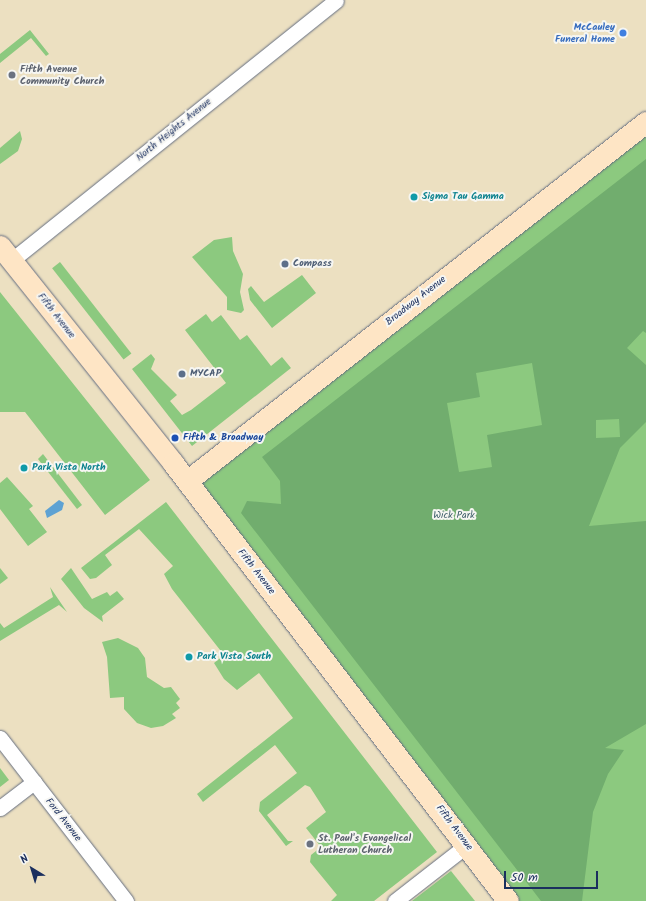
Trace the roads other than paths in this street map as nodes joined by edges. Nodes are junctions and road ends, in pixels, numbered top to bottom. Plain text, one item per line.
1 (336, 0) edge
2 (646, 122) edge
3 (6, 253) edge
4 (187, 481) junction
5 (0, 738) edge
6 (34, 782) junction
7 (0, 808) edge
8 (467, 845) junction
9 (126, 901) edge
10 (395, 901) edge
11 (508, 901) edge

1 - 3 street, North Heights Avenue
2 - 4 street, Broadway Avenue
3 - 4 street, Fifth Avenue
4 - 8 street, Fifth Avenue
5 - 6 street, Ford Avenue
6 - 7 street
6 - 9 street, Ford Avenue
8 - 10 street
8 - 11 street, Fifth Avenue

